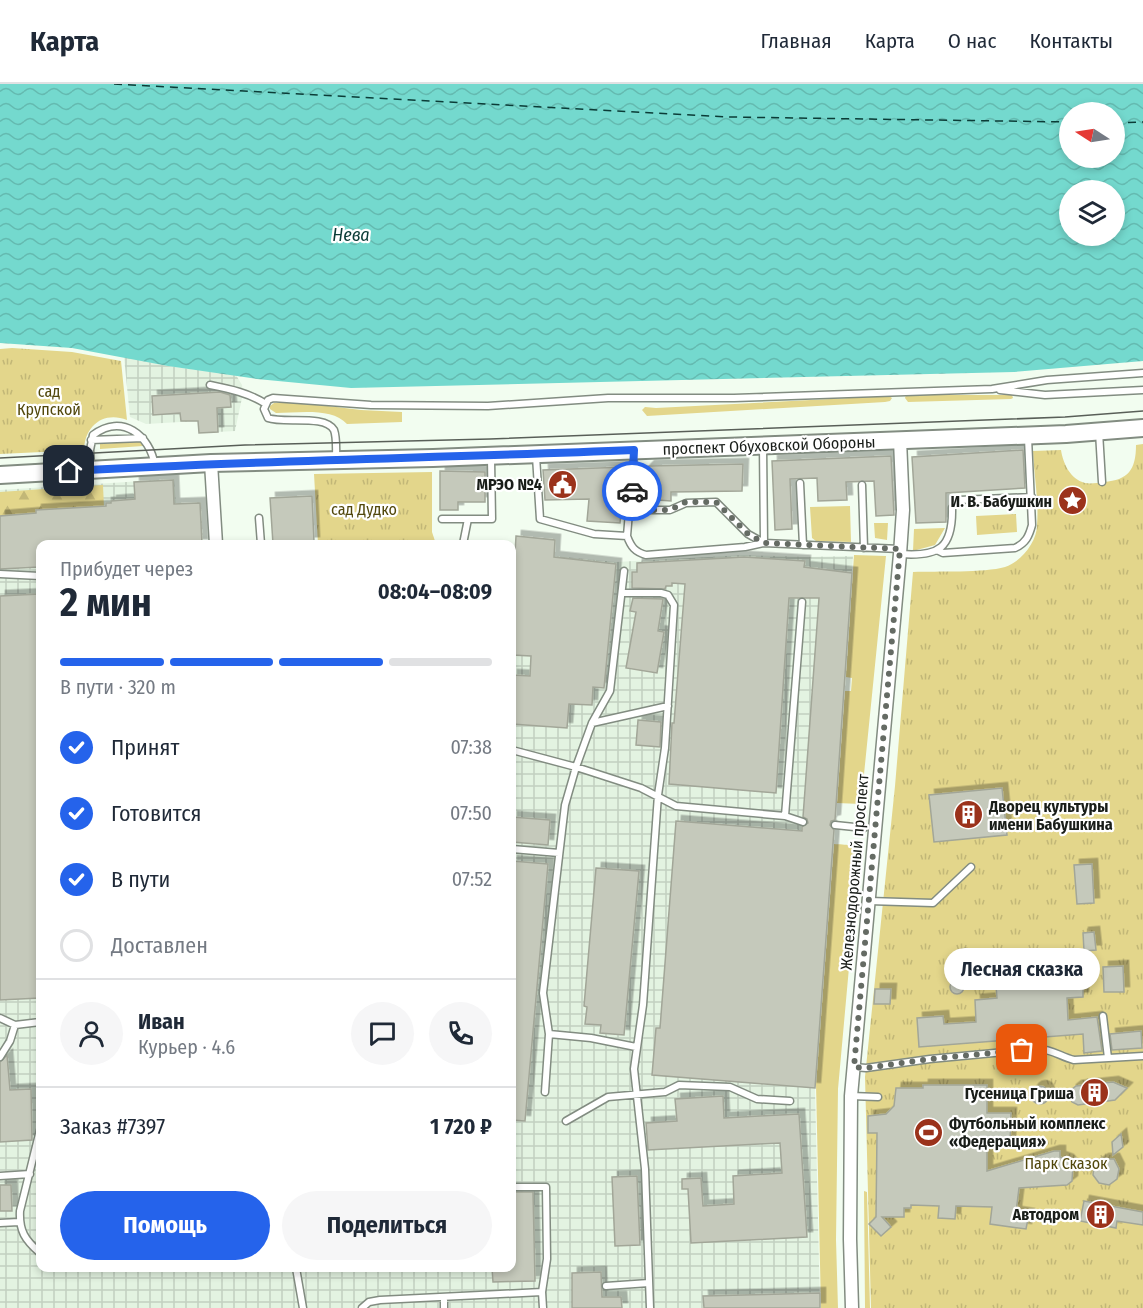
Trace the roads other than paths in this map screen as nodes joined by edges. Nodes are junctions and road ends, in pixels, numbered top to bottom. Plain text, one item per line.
1 (1143, 373) edge
2 (1042, 381) junction
3 (210, 385) dead end
4 (992, 389) junction
5 (1143, 390) edge
6 (1045, 395) junction
7 (266, 404) junction
8 (1143, 428) edge
9 (1099, 432) junction
10 (1028, 435) junction
11 (144, 438) junction
12 (91, 440) junction
13 (900, 440) junction
14 (763, 446) junction
15 (634, 450) junction
16 (536, 454) junction
17 (492, 456) junction
18 (336, 460) junction
19 (211, 463) junction
20 (155, 466) junction
21 (92, 470) junction
22 (0, 475) edge
23 (1102, 482) dead end
24 (800, 483) dead end
25 (862, 485) dead end
26 (1032, 497) junction
27 (630, 510) junction
28 (259, 518) dead end
29 (442, 519) dead end
30 (468, 519) junction
31 (627, 536) junction
32 (216, 540) edge
33 (261, 540) edge
34 (464, 540) edge
35 (764, 543) junction
36 (803, 545) junction
37 (864, 548) junction
38 (937, 550) junction
39 (900, 551) junction
40 (624, 571) dead end
41 (0, 574) edge
42 (36, 576) edge
43 (623, 593) junction
44 (802, 602) dead end
45 (668, 706) junction
46 (592, 723) junction
47 (516, 751) edge
48 (576, 767) junction
49 (658, 795) junction
50 (785, 816) junction
51 (803, 822) dead end
52 (835, 825) dead end
53 (864, 828) dead end
54 (516, 849) edge
55 (559, 853) junction
56 (971, 867) dead end
57 (868, 901) junction
58 (1103, 1016) dead end
59 (0, 1017) edge
60 (36, 1022) edge
61 (15, 1025) junction
62 (549, 1034) junction
63 (636, 1047) junction
64 (1143, 1056) edge
65 (0, 1057) edge
66 (1108, 1058) junction
67 (854, 1067) junction
68 (545, 1092) dead end
69 (637, 1094) junction
70 (851, 1096) junction
71 (878, 1097) dead end
72 (790, 1101) dead end
73 (566, 1121) dead end
74 (36, 1148) edge
75 (30, 1174) junction
76 (0, 1176) edge
77 (516, 1187) edge
78 (19, 1222) junction
79 (0, 1223) edge
80 (36, 1249) edge
81 (297, 1272) edge
82 (649, 1283) junction
83 (606, 1286) dead end
84 (542, 1292) junction
85 (444, 1297) junction
86 (303, 1308) edge
87 (362, 1308) edge
88 (444, 1308) edge
89 (543, 1308) edge
90 (650, 1308) edge
91 (852, 1308) edge

1 - 2 lane
2 - 4 lane
2 - 6 lane
3 - 7 lane
4 - 6 lane
4 - 7 lane
5 - 6 lane
7 - 18 lane
8 - 9 main road, проспект Обуховской Обороны
9 - 10 main road, проспект Обуховской Обороны
9 - 23 lane
10 - 13 main road, проспект Обуховской Обороны
10 - 26 lane
11 - 12 lane
11 - 12 lane
11 - 20 lane
12 - 21 lane
13 - 14 main road, проспект Обуховской Обороны
13 - 39 street, Железнодорожный проспект
14 - 15 main road, проспект Обуховской Обороны
14 - 35 lane
15 - 16 main road, проспект Обуховской Обороны
15 - 27 lane
16 - 17 main road, проспект Обуховской Обороны
16 - 31 lane
17 - 18 main road, проспект Обуховской Обороны
17 - 30 lane
18 - 19 main road, проспект Обуховской Обороны
19 - 20 main road, проспект Обуховской Обороны
19 - 32 street
20 - 21 main road, проспект Обуховской Обороны
21 - 22 main road, проспект Обуховской Обороны
24 - 36 lane
25 - 37 lane
26 - 38 lane
26 - 38 lane
27 - 31 lane
27 - 35 lane
28 - 33 lane
29 - 30 lane
30 - 34 lane
31 - 35 lane
35 - 36 lane
36 - 37 lane
37 - 39 lane
38 - 39 lane
39 - 57 street, Железнодорожный проспект
40 - 43 lane
41 - 42 lane
43 - 45 lane
43 - 46 lane
44 - 50 lane
45 - 46 lane
45 - 49 lane
46 - 48 lane
47 - 48 lane
48 - 49 lane
48 - 55 lane
49 - 50 lane
49 - 63 lane
50 - 51 lane
52 - 53 lane
54 - 55 lane
55 - 62 lane
56 - 57 lane
57 - 67 street, Железнодорожный проспект
58 - 66 lane
59 - 61 lane
60 - 61 lane
61 - 65 lane
62 - 63 lane
62 - 68 lane
63 - 69 lane
64 - 66 lane
66 - 67 lane
67 - 70 street, Железнодорожный проспект
69 - 72 lane
69 - 73 lane
69 - 82 lane
70 - 71 lane
70 - 91 street, Железнодорожный проспект
74 - 75 lane
75 - 76 lane
75 - 78 lane
77 - 84 lane
78 - 79 lane
78 - 80 lane
81 - 86 lane
82 - 83 lane
82 - 90 lane
84 - 85 lane
84 - 89 lane
85 - 87 lane
85 - 88 lane

